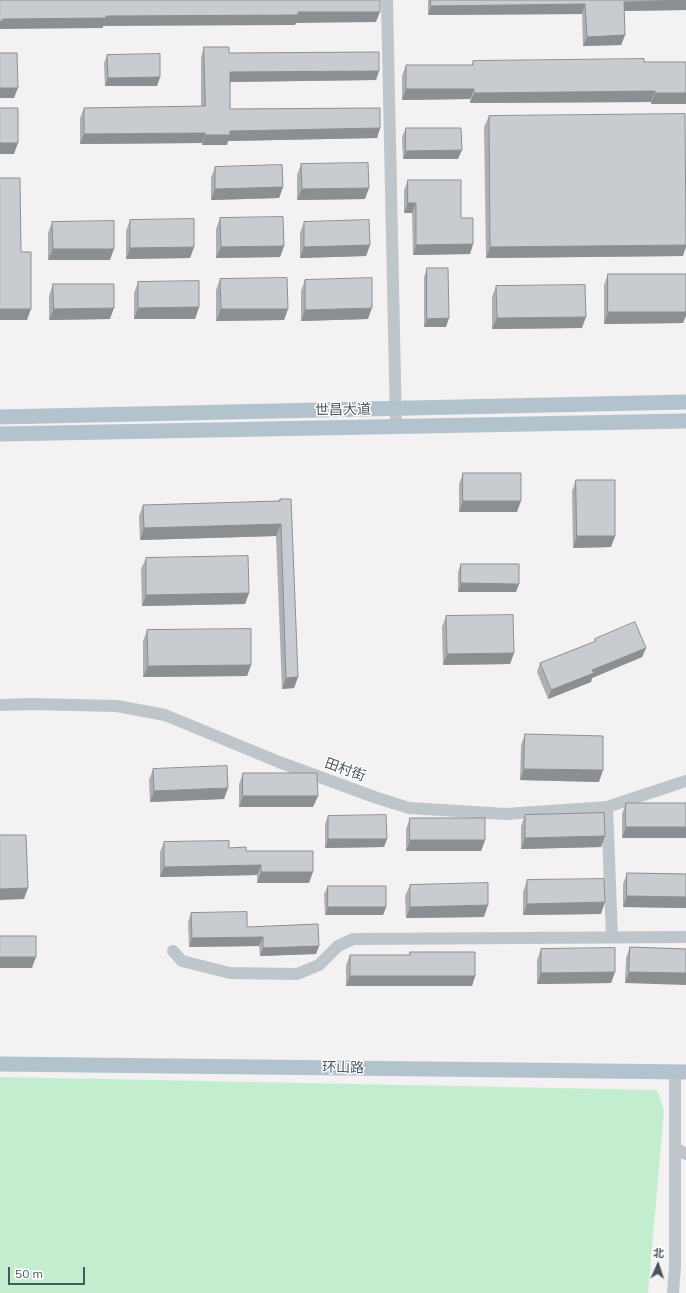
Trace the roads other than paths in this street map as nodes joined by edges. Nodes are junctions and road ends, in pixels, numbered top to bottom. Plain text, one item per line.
1 (386, 0) edge
2 (686, 402) edge
3 (396, 410) junction
4 (0, 417) edge
5 (686, 421) edge
6 (396, 426) junction
7 (0, 434) edge
8 (0, 705) edge
9 (686, 781) edge
10 (607, 807) junction
11 (612, 937) junction
12 (686, 937) edge
13 (173, 952) dead end
14 (0, 1064) edge
15 (680, 1072) edge
16 (675, 1148) junction
17 (686, 1154) edge
18 (673, 1293) edge

1 - 3 street
2 - 3 main road, 世昌大道
3 - 4 main road, 世昌大道
3 - 6 street
5 - 6 main road, 世昌大道
6 - 7 main road, 世昌大道
8 - 10 street, 田村街
9 - 10 street, 田村街
10 - 11 street
11 - 12 street
11 - 13 street
14 - 15 main road, 环山路
15 - 16 street
16 - 17 street
16 - 18 street

